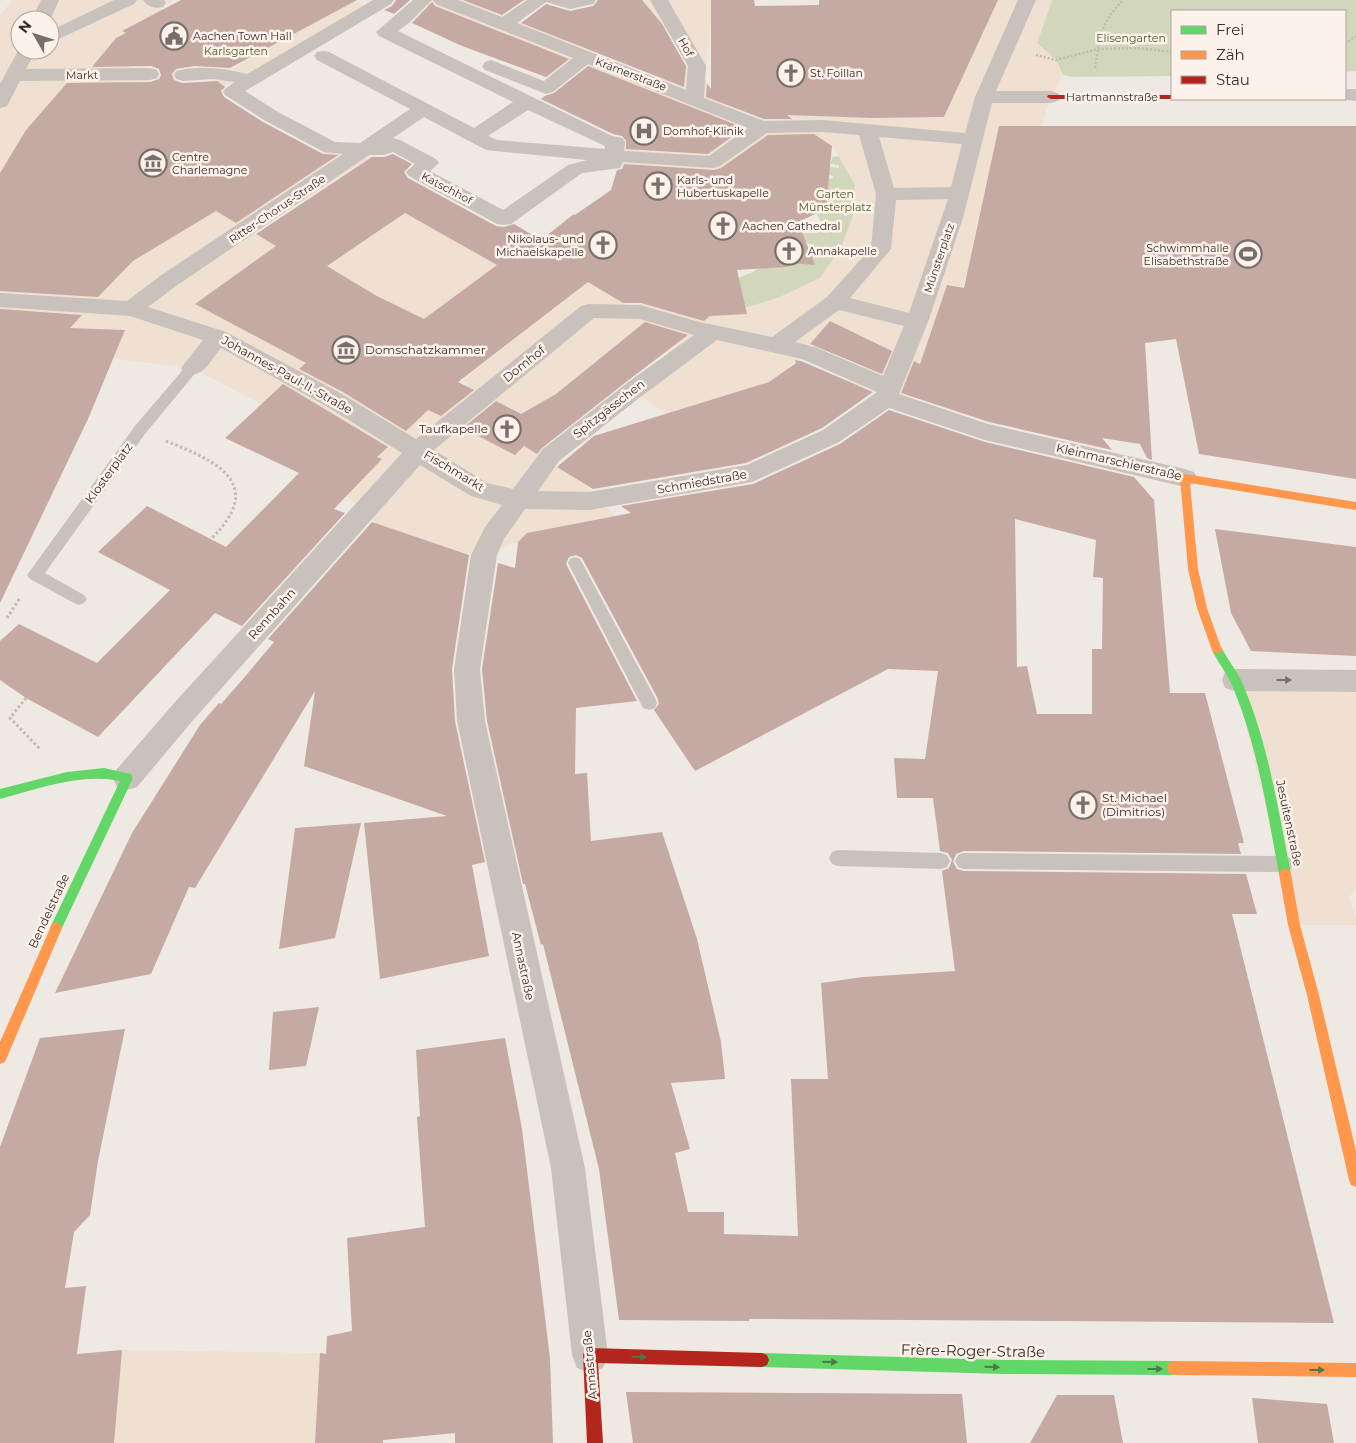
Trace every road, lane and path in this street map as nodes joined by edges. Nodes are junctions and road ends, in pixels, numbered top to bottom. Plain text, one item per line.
1 (128, 0) edge
2 (403, 0) edge
3 (423, 0) edge
4 (442, 0) edge
5 (539, 0) edge
6 (554, 0) edge
7 (587, 0) edge
8 (659, 0) edge
9 (1027, 0) edge
10 (1123, 0) edge
11 (388, 14) edge
12 (504, 24) junction
13 (60, 33) edge
14 (1098, 49) junction
15 (1005, 50) junction
16 (1171, 52) edge
17 (323, 56) junction
18 (586, 57) junction
19 (22, 60) edge
20 (150, 74) dead end
21 (14, 75) junction
22 (183, 75) dead end
23 (245, 80) junction
24 (546, 88) junction
25 (1084, 97) junction
26 (1171, 97) edge
27 (984, 98) junction
28 (1051, 98) joint
29 (695, 99) junction
30 (0, 102) edge
31 (524, 103) junction
32 (424, 109) junction
33 (762, 127) junction
34 (867, 130) junction
35 (475, 136) junction
36 (973, 139) junction
37 (367, 149) junction
38 (614, 156) junction
39 (886, 194) junction
40 (960, 194) junction
41 (0, 300) edge
42 (835, 302) junction
43 (131, 309) junction
44 (917, 322) junction
45 (706, 330) junction
46 (218, 337) junction
47 (777, 344) junction
48 (192, 368) joint
49 (888, 393) junction
50 (140, 430) junction
51 (419, 450) junction
52 (1185, 478) junction
53 (518, 500) junction
54 (1356, 506) edge
55 (211, 539) dead end
56 (575, 563) dead end
57 (79, 599) dead end
58 (1235, 680) junction
59 (1356, 681) edge
60 (26, 698) dead end
61 (649, 703) dead end
62 (67, 777) junction
63 (127, 778) junction
64 (0, 794) edge
65 (838, 858) dead end
66 (941, 861) dead end
67 (964, 861) dead end
68 (1284, 864) junction
69 (0, 1057) edge
70 (1356, 1180) edge
71 (590, 1355) junction
72 (1356, 1370) edge
73 (595, 1443) edge

1 - 13 street
2 - 11 street, Katschhof
3 - 11 street, Katschhof
4 - 12 street, Krämerstraße
5 - 12 street
6 - 7 street
8 - 29 street, Hof
9 - 15 street, Münsterplatz
10 - 14 path
11 - 17 street, Katschhof
11 - 23 street, Katschhof
11 - 24 street
11 - 31 street
12 - 18 street, Krämerstraße
14 - 15 path
14 - 16 path
14 - 25 path
15 - 27 street, Münsterplatz
17 - 23 street, Katschhof
17 - 32 street
18 - 24 street
18 - 29 street, Krämerstraße
19 - 21 street
20 - 21 street, Markt
21 - 30 street
22 - 23 street, Katschhof
23 - 37 street, Katschhof
24 - 31 street
25 - 26 street, Hartmannstraße
25 - 28 street, Hartmannstraße
27 - 28 street
27 - 36 street, Münsterplatz
29 - 33 street, Krämerstraße
31 - 35 street
31 - 38 street
32 - 35 street
32 - 37 street, Ritter-Chorus-Straße
33 - 34 street, Krämerstraße
33 - 38 street
34 - 36 street
34 - 39 street
35 - 38 street
36 - 40 street, Münsterplatz
37 - 38 street, Katschhof
37 - 43 street, Ritter-Chorus-Straße
39 - 40 street
39 - 42 street
40 - 44 street, Münsterplatz
41 - 43 street, Johannes-Paul-II.-Straße
42 - 44 street
42 - 47 street
43 - 46 street, Johannes-Paul-II.-Straße
44 - 49 street, Münsterplatz
45 - 47 street
45 - 51 street, Domhof
45 - 53 street, Spitzgässchen
46 - 48 street, Klosterplatz
46 - 51 street, Johannes-Paul-II.-Straße
47 - 49 street, Kleinmarschierstraße
48 - 50 lane, Klosterplatz
49 - 52 street, Kleinmarschierstraße
49 - 53 street, Schmiedstraße
50 - 55 path
50 - 57 lane, Klosterplatz
51 - 53 street, Fischmarkt
51 - 63 street, Rennbahn
52 - 54 street, Kleinmarschierstraße
52 - 58 street, Jesuitenstraße
53 - 71 street, Annastraße
56 - 61 lane
58 -> 59 street
58 - 68 street, Jesuitenstraße
60 - 62 path
62 - 63 street
62 - 64 street
63 - 69 street, Bendelstraße
65 - 66 lane
67 - 68 lane
68 - 70 street, Jesuitenstraße
71 -> 72 street, Frère-Roger-Straße
71 - 73 street, Annastraße

